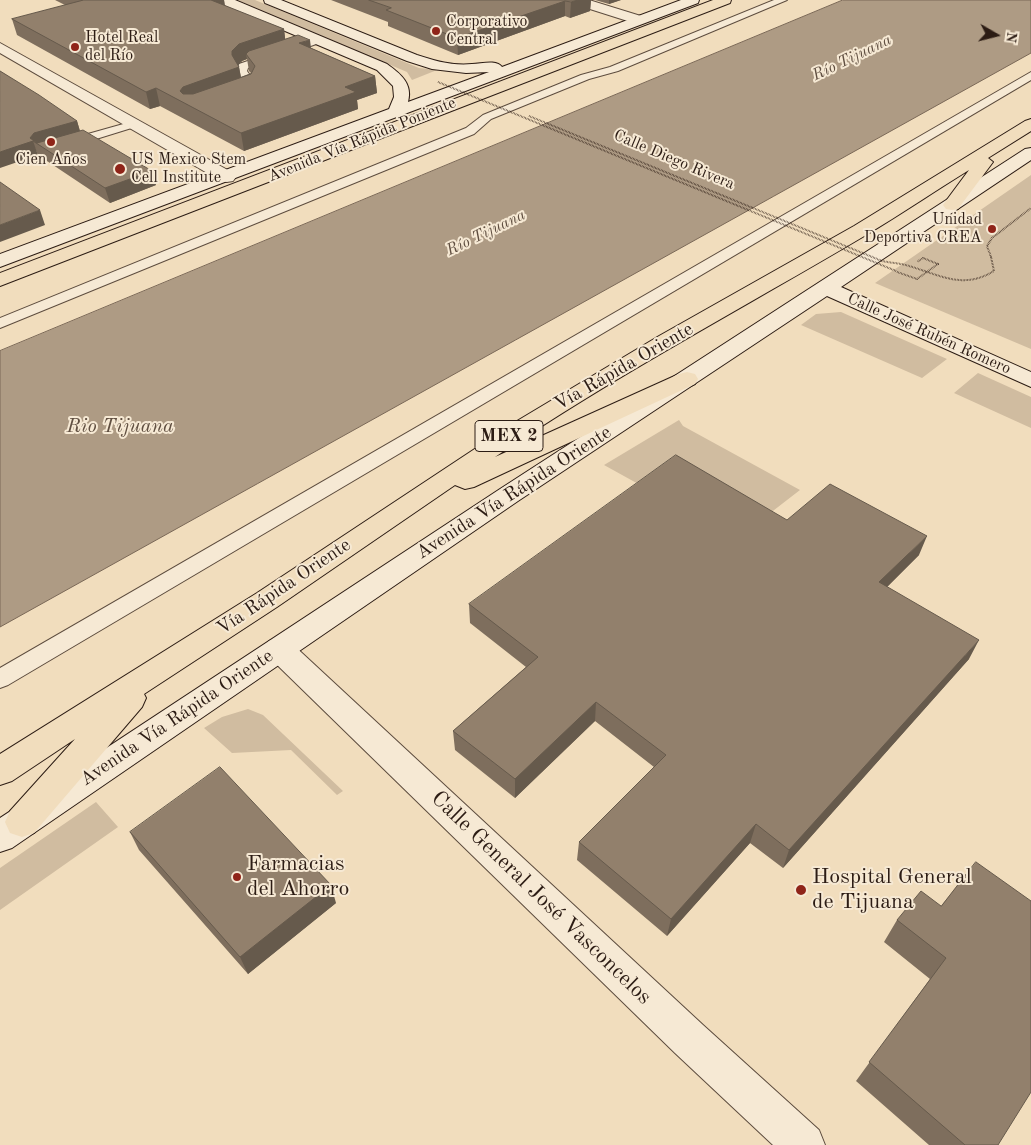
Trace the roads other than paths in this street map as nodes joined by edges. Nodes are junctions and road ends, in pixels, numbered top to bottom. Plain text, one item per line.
1 (224, 0) edge
2 (270, 0) edge
3 (576, 0) edge
4 (693, 0) edge
5 (725, 0) edge
6 (782, 0) edge
7 (639, 20) junction
8 (318, 40) junction
9 (0, 47) edge
10 (534, 61) junction
11 (1031, 75) edge
12 (227, 97) edge
13 (396, 112) junction
14 (134, 124) junction
15 (1031, 124) edge
16 (1009, 139) junction
17 (52, 149) edge
18 (1031, 153) edge
19 (227, 177) junction
20 (952, 205) junction
21 (0, 262) edge
22 (0, 280) edge
23 (827, 288) junction
24 (0, 323) edge
25 (687, 378) junction
26 (1031, 380) edge
27 (391, 514) junction
28 (279, 649) junction
29 (151, 675) junction
30 (0, 679) edge
31 (0, 771) edge
32 (11, 830) edge
33 (804, 1145) edge

1 - 8 main road
2 - 10 main road
3 - 7 main road
4 - 7 main road, Avenida Vía Rápida Poniente
5 - 22 highway, Avenida Vía Rápida Poniente
6 - 24 lane
7 - 10 main road, Avenida Vía Rápida Poniente
8 - 12 lane
8 - 13 main road
9 - 14 main road
10 - 13 main road, Avenida Vía Rápida Poniente
11 - 30 lane
13 - 19 main road, Avenida Vía Rápida Poniente
14 - 17 lane
14 - 19 main road
15 - 16 highway, Vía Rápida Oriente / MEX 2
16 - 20 highway
16 - 27 highway, Vía Rápida Oriente / MEX 2
18 - 20 main road, Avenida Vía Rápida Oriente
19 - 21 main road, Avenida Vía Rápida Poniente
20 - 23 main road, Avenida Vía Rápida Oriente
23 - 25 main road, Avenida Vía Rápida Oriente
23 - 26 main road, Calle José Rubén Romero
25 - 27 highway
25 - 28 main road, Avenida Vía Rápida Oriente
27 - 29 highway, Vía Rápida Oriente / MEX 2
28 - 32 main road, Avenida Vía Rápida Oriente
28 - 33 main road, Calle General José Vasconcelos
29 - 31 highway, Vía Rápida Oriente / MEX 2
29 - 32 highway

